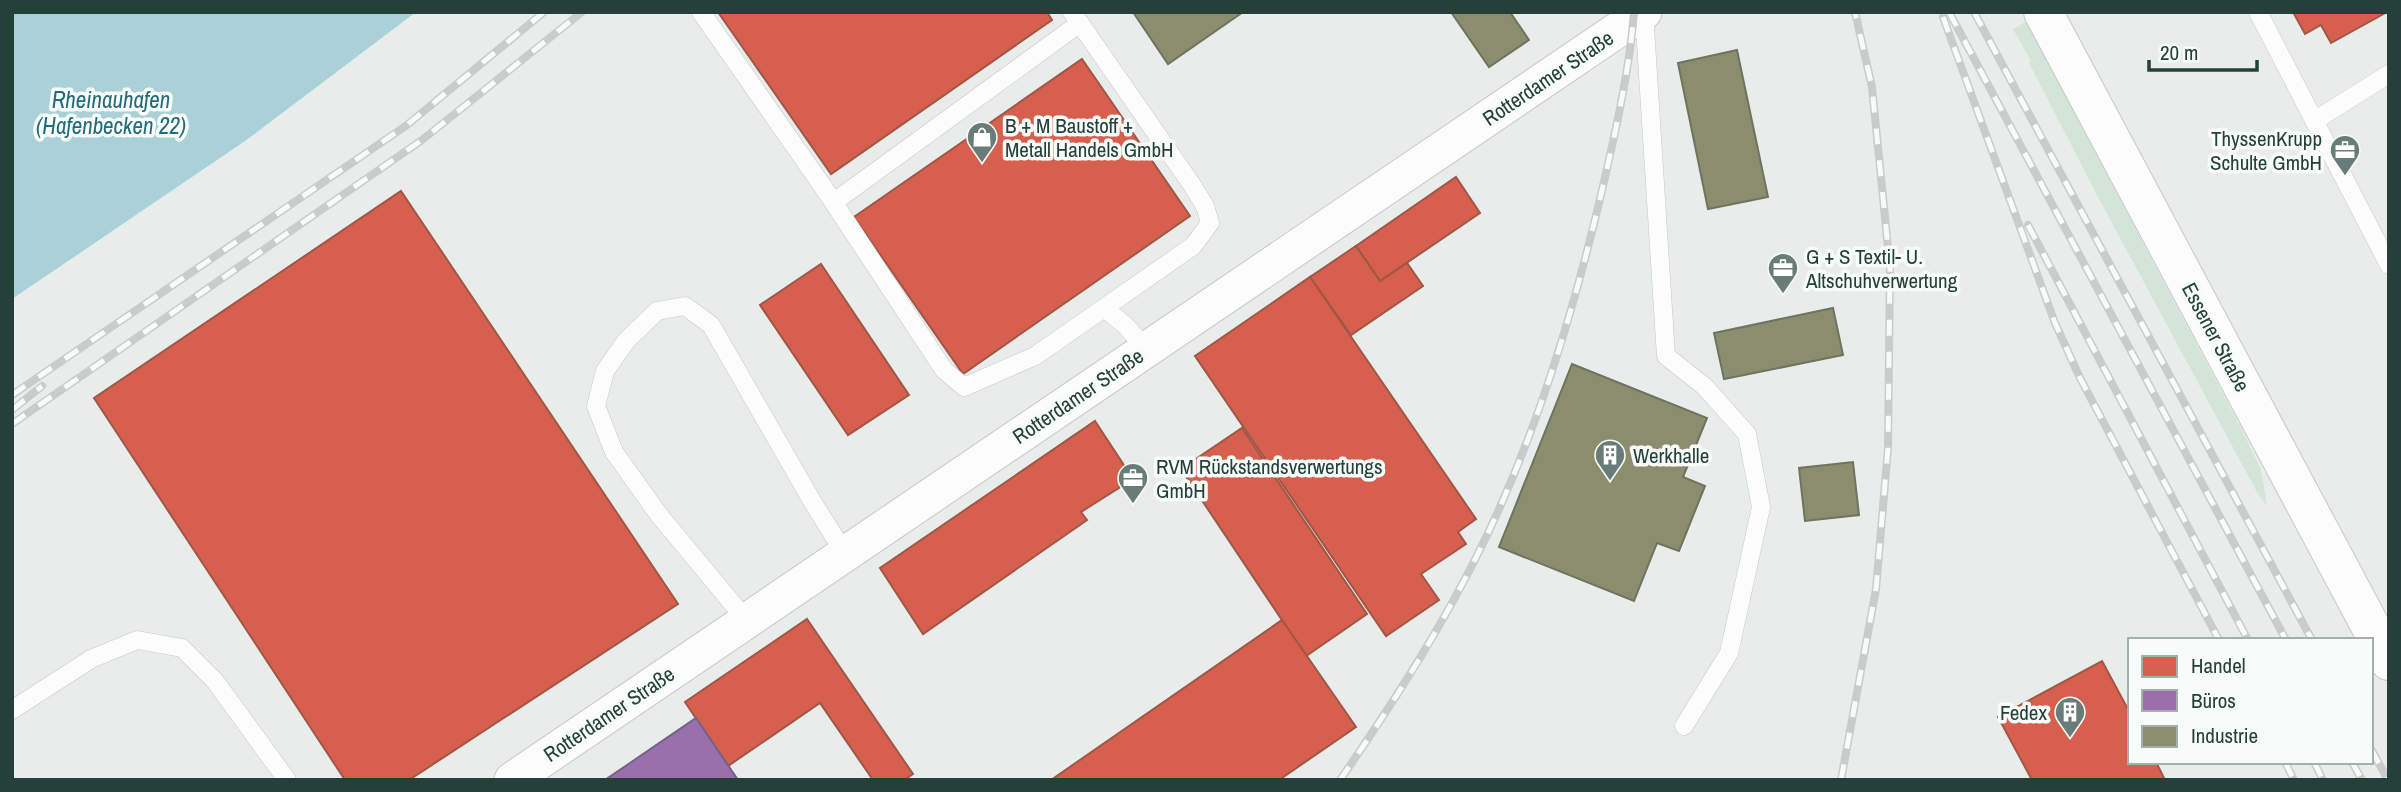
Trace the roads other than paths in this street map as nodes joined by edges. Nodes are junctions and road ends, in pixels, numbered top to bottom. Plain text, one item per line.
1 (701, 12) edge
2 (1644, 12) edge
3 (2043, 12) edge
4 (2258, 12) edge
5 (1076, 18) edge
6 (2389, 74) edge
7 (2314, 121) junction
8 (834, 202) junction
9 (2389, 265) edge
10 (1104, 308) junction
11 (1147, 350) junction
12 (845, 554) junction
13 (747, 621) junction
14 (2389, 661) edge
15 (12, 710) edge
16 (1684, 726) dead end
17 (288, 780) edge
18 (512, 780) edge

1 - 8 lane
2 - 11 street, Rotterdamer Straße
2 - 16 lane
3 - 14 street, Essener Straße
4 - 7 lane
5 - 8 lane
5 - 10 lane
6 - 7 lane
7 - 9 lane
8 - 10 lane
10 - 11 lane
11 - 12 street, Rotterdamer Straße
12 - 13 street, Rotterdamer Straße
12 - 13 lane
13 - 18 street, Rotterdamer Straße
15 - 17 lane

